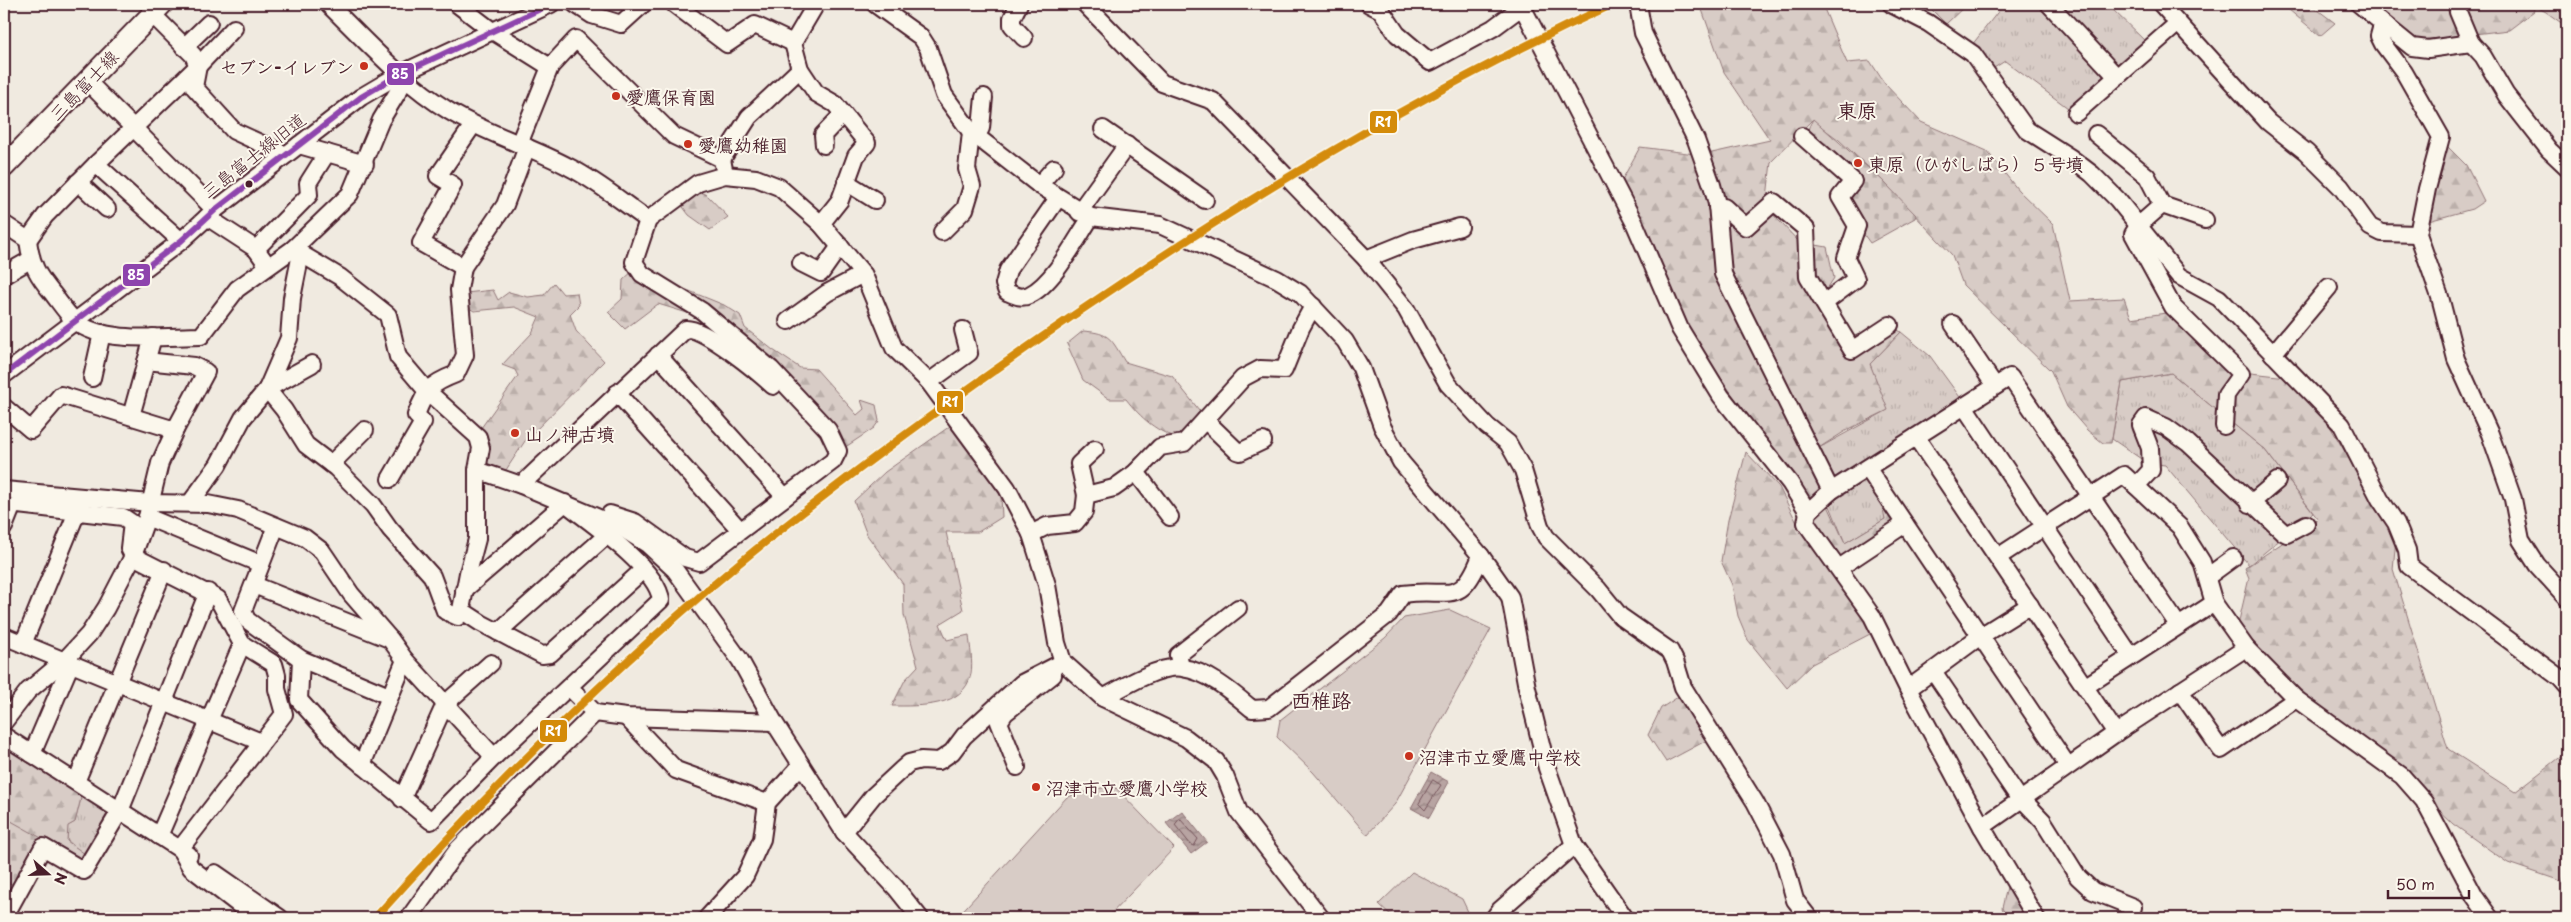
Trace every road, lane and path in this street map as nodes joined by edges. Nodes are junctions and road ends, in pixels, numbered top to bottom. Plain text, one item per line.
1 (328, 4) edge
2 (457, 4) edge
3 (551, 4) edge
4 (575, 4) edge
5 (643, 4) edge
6 (674, 4) edge
7 (816, 4) edge
8 (1019, 4) edge
9 (1085, 4) edge
10 (1369, 4) edge
11 (1638, 4) edge
12 (1892, 4) edge
13 (1910, 4) edge
14 (2049, 4) edge
15 (2161, 4) edge
16 (2359, 4) edge
17 (2457, 4) edge
18 (885, 7) edge
19 (157, 9) edge
20 (1520, 9) edge
21 (590, 14) junction
22 (209, 23) dead end
23 (1928, 23) junction
24 (2178, 24) junction
25 (2382, 25) junction
26 (234, 28) dead end
27 (491, 30) junction
28 (1024, 38) dead end
29 (576, 39) junction
30 (793, 43) junction
31 (2471, 43) junction
32 (184, 47) junction
33 (198, 66) junction
34 (550, 67) junction
35 (800, 69) junction
36 (402, 77) junction
37 (2117, 77) junction
38 (87, 81) junction
39 (984, 97) dead end
40 (2076, 113) dead end
41 (843, 114) junction
42 (473, 125) junction
43 (132, 127) junction
44 (1103, 130) dead end
45 (974, 134) junction
46 (2096, 134) dead end
47 (1802, 136) dead end
48 (300, 144) junction
49 (824, 144) dead end
50 (523, 145) junction
51 (1128, 145) junction
52 (327, 153) junction
53 (286, 155) junction
54 (96, 164) junction
55 (365, 164) junction
56 (4, 167) edge
57 (723, 167) junction
58 (2567, 167) edge
59 (1054, 168) dead end
60 (78, 182) junction
61 (846, 182) junction
62 (1039, 185) junction
63 (1058, 198) junction
64 (875, 200) dead end
65 (1204, 200) dead end
66 (2162, 205) junction
67 (1717, 208) junction
68 (107, 209) dead end
69 (211, 213) junction
70 (1085, 215) junction
71 (648, 220) junction
72 (2205, 220) dead end
73 (4, 224) edge
74 (821, 224) junction
75 (2138, 226) junction
76 (1460, 227) dead end
77 (942, 232) dead end
78 (2418, 234) junction
79 (28, 240) junction
80 (181, 241) junction
81 (840, 246) junction
82 (256, 250) junction
83 (297, 251) junction
84 (1366, 259) junction
85 (30, 260) junction
86 (801, 263) dead end
87 (268, 266) junction
88 (463, 267) junction
89 (863, 274) junction
90 (4, 275) edge
91 (2329, 287) dead end
92 (1824, 303) junction
93 (1313, 306) junction
94 (702, 310) junction
95 (75, 321) junction
96 (788, 321) dead end
97 (1953, 324) dead end
98 (1890, 325) dead end
99 (693, 329) junction
100 (963, 330) dead end
101 (102, 333) junction
102 (153, 337) junction
103 (2273, 354) junction
104 (658, 355) junction
105 (146, 361) junction
106 (312, 364) dead end
107 (4, 375) edge
108 (92, 378) dead end
109 (929, 382) junction
110 (1995, 386) junction
111 (267, 389) junction
112 (426, 390) junction
113 (617, 393) junction
114 (1964, 406) junction
115 (4, 407) edge
116 (131, 416) junction
117 (1205, 420) junction
118 (2224, 426) dead end
119 (175, 430) junction
120 (365, 430) dead end
121 (1916, 438) junction
122 (1263, 441) dead end
123 (1095, 449) dead end
124 (838, 451) junction
125 (331, 464) junction
126 (1868, 469) junction
127 (477, 470) junction
128 (1136, 472) junction
129 (390, 479) dead end
130 (2277, 481) dead end
131 (521, 485) junction
132 (2136, 486) junction
133 (4, 490) edge
134 (1831, 491) junction
135 (1086, 495) junction
136 (2091, 496) junction
137 (785, 498) junction
138 (191, 502) junction
139 (2250, 504) junction
140 (570, 505) junction
141 (148, 510) junction
142 (77, 512) junction
143 (1808, 512) junction
144 (1170, 517) dead end
145 (1905, 524) junction
146 (2306, 524) dead end
147 (276, 526) junction
148 (2045, 526) junction
149 (4, 527) edge
150 (740, 530) junction
151 (1031, 534) junction
152 (607, 535) junction
153 (133, 556) junction
154 (1481, 556) junction
155 (1998, 557) junction
156 (2233, 558) dead end
157 (261, 564) junction
158 (1839, 568) junction
159 (164, 570) junction
160 (643, 570) junction
161 (2207, 577) junction
162 (254, 585) junction
163 (464, 590) junction
164 (208, 592) junction
165 (2567, 598) edge
166 (2214, 603) junction
167 (2030, 605) junction
168 (1238, 608) dead end
169 (461, 610) junction
170 (2178, 625) junction
171 (498, 632) junction
172 (4, 636) edge
173 (1980, 637) junction
174 (390, 639) junction
175 (23, 644) junction
176 (242, 644) junction
177 (2246, 648) junction
178 (2131, 656) junction
179 (302, 659) junction
180 (404, 660) junction
181 (68, 661) junction
182 (491, 663) dead end
183 (1058, 664) junction
184 (1181, 667) junction
185 (1934, 671) junction
186 (116, 682) junction
187 (2086, 686) junction
188 (2567, 686) edge
189 (569, 688) junction
190 (1908, 689) junction
191 (2180, 691) junction
192 (389, 696) junction
193 (1103, 698) junction
194 (2296, 699) junction
195 (163, 701) junction
196 (444, 704) junction
197 (594, 714) junction
198 (626, 717) junction
199 (210, 721) junction
200 (4, 722) edge
201 (774, 722) junction
202 (2116, 733) junction
203 (4, 736) edge
204 (261, 742) junction
205 (32, 754) junction
206 (494, 757) junction
207 (362, 765) junction
208 (802, 765) junction
209 (2068, 766) junction
210 (1017, 767) dead end
211 (76, 782) junction
212 (402, 799) junction
213 (2022, 800) junction
214 (767, 803) junction
215 (120, 811) junction
216 (1982, 827) junction
217 (844, 832) junction
218 (159, 836) junction
219 (1574, 845) junction
220 (180, 850) junction
221 (10, 890) edge
222 (4, 918) edge
223 (256, 918) edge
224 (280, 918) edge
225 (409, 918) edge
226 (707, 918) edge
227 (920, 918) edge
228 (1321, 918) edge
229 (1494, 918) edge
230 (1625, 918) edge
231 (1809, 918) edge
232 (2036, 918) edge
233 (2130, 918) edge
234 (2490, 918) edge

1 - 36 street
2 - 27 street
3 - 27 street, 三島富士線旧道
4 - 21 street
5 - 21 street
6 - 30 street
7 - 30 street
8 - 28 street
9 - 84 street
10 - 20 street
11 - 67 street
12 - 23 street
13 - 23 street
14 - 37 street
15 - 24 street
16 - 25 street
17 - 31 street
18 - 45 street
19 - 32 street
19 - 38 main road, 三島富士線
20 - 143 street
21 - 29 street
22 - 32 street
23 - 75 street
24 - 37 street
24 - 78 street
25 - 31 street
25 - 78 street
26 - 33 street
27 - 34 street
27 - 36 street, 三島富士線旧道
29 - 34 street
29 - 57 street
30 - 35 street
31 - 58 street
32 - 33 street
33 - 43 street
33 - 53 street
34 - 50 street
35 - 41 street
35 - 57 street
36 - 42 street
36 - 48 street, 三島富士線旧道
36 - 55 street
37 - 40 street
38 - 43 street
38 - 56 main road, 三島富士線
39 - 45 street
41 - 49 street
41 - 61 street
42 - 50 street
42 - 88 street
43 - 54 street
43 - 69 street
44 - 51 street
45 - 62 street
45 - 77 street
46 - 66 street
47 - 92 street
48 - 52 street
48 - 53 street, 三島富士線旧道
50 - 71 street
50 - 88 street
51 - 65 street
51 - 70 street
52 - 55 street
52 - 82 street
53 - 69 street, 三島富士線旧道
54 - 60 street
54 - 80 street
55 - 83 street
57 - 71 street
57 - 74 street
59 - 62 street
60 - 68 street
60 - 79 street
61 - 64 street
61 - 74 street
62 - 63 street
63 - 70 street
63 - 70 street
66 - 72 street
66 - 75 street
67 - 92 street
67 - 134 street
69 - 80 street, 三島富士線旧道
69 - 82 street
70 - 93 street
71 - 94 street
73 - 79 street
74 - 81 street
75 - 103 street
75 - 118 street
76 - 84 street
78 - 165 street
79 - 85 street
80 - 95 street, 三島富士線旧道
81 - 86 street
81 - 89 street
82 - 87 street
83 - 87 street
83 - 111 street
83 - 112 street
84 - 231 street
85 - 90 street
85 - 95 street
87 - 102 street
88 - 112 street
89 - 96 street
89 - 109 street
91 - 103 street
92 - 98 street
93 - 117 street
93 - 154 street
94 - 99 street
94 - 124 street
95 - 101 street
95 - 107 street, 三島富士線旧道
97 - 110 street
99 - 104 street
99 - 124 street
100 - 109 street
101 - 102 street
101 - 108 street
102 - 105 street
103 - 188 street
104 - 113 street
104 - 137 street
105 - 116 street
105 - 119 street
106 - 111 street
109 - 151 street
110 - 114 street
110 - 136 street
111 - 125 street
111 - 138 street
112 - 127 street
112 - 129 street
113 - 131 street
113 - 150 street
114 - 121 street
114 - 148 street
115 - 116 street
116 - 119 street
117 - 122 street
117 - 128 street
119 - 141 street
120 - 125 street
121 - 126 street
121 - 155 street
123 - 135 street
124 - 137 street
125 - 169 street
126 - 134 street
126 - 145 street
127 - 131 street
127 - 163 street
128 - 135 street
128 - 144 street
130 - 139 street
131 - 140 street
132 - 136 street
132 - 139 street
132 - 161 street
133 - 141 street
134 - 143 street
135 - 151 street
136 - 148 street
136 - 170 street
137 - 150 street
138 - 141 street
138 - 147 street
139 - 146 street
140 - 150 street
140 - 152 street
140 - 163 street
140 - 201 street
141 - 153 street
141 - 157 street
142 - 149 street
142 - 153 street
142 - 175 street
143 - 158 street
145 - 158 street
145 - 173 street
147 - 157 street
147 - 174 street
148 - 155 street
148 - 178 street
151 - 183 street
152 - 160 street
152 - 171 street
153 - 159 street
153 - 181 street
154 - 184 street
154 - 219 street
155 - 167 street
156 - 161 street
157 - 162 street
158 - 190 street
159 - 164 street
159 - 186 street
160 - 171 street
160 - 189 street
161 - 166 street
162 - 174 street
162 - 179 street
163 - 169 street
164 - 176 street
164 - 195 street
166 - 170 street
166 - 177 street
167 - 173 street
167 - 187 street
168 - 184 street
169 - 171 street
170 - 178 street
172 - 175 street
173 - 185 street
173 - 209 street
174 - 180 street
175 - 181 street
176 - 199 street
176 - 204 street
177 - 191 street
177 - 194 street
178 - 187 street
179 - 192 street
179 - 207 street
180 - 192 street
180 - 196 street
181 - 186 street
181 - 200 street
181 - 205 street
182 - 196 street
183 - 193 street
183 - 210 street
183 - 217 street
184 - 193 street
185 - 190 street
185 - 213 street
186 - 195 street
186 - 211 street
187 - 202 street
189 - 197 street
189 - 206 street
190 - 216 street
191 - 194 street
191 - 202 street
192 - 207 street
193 - 228 street
194 - 234 street
195 - 199 street
195 - 215 street
196 - 206 street
196 - 212 street
197 - 198 street
197 - 225 street
198 - 201 street
198 - 214 street
199 - 204 street
199 - 218 street
201 - 208 street
202 - 209 street
203 - 205 street
204 - 220 street
205 - 211 street
206 - 212 street
207 - 212 street
208 - 214 street
208 - 217 street
209 - 213 street
211 - 215 street
213 - 216 street
213 - 233 street
214 - 226 street
215 - 218 street
215 - 221 street
216 - 232 street
217 - 227 street
218 - 220 street
219 - 229 street
219 - 230 street
220 - 223 street
220 - 224 street
221 - 222 street

